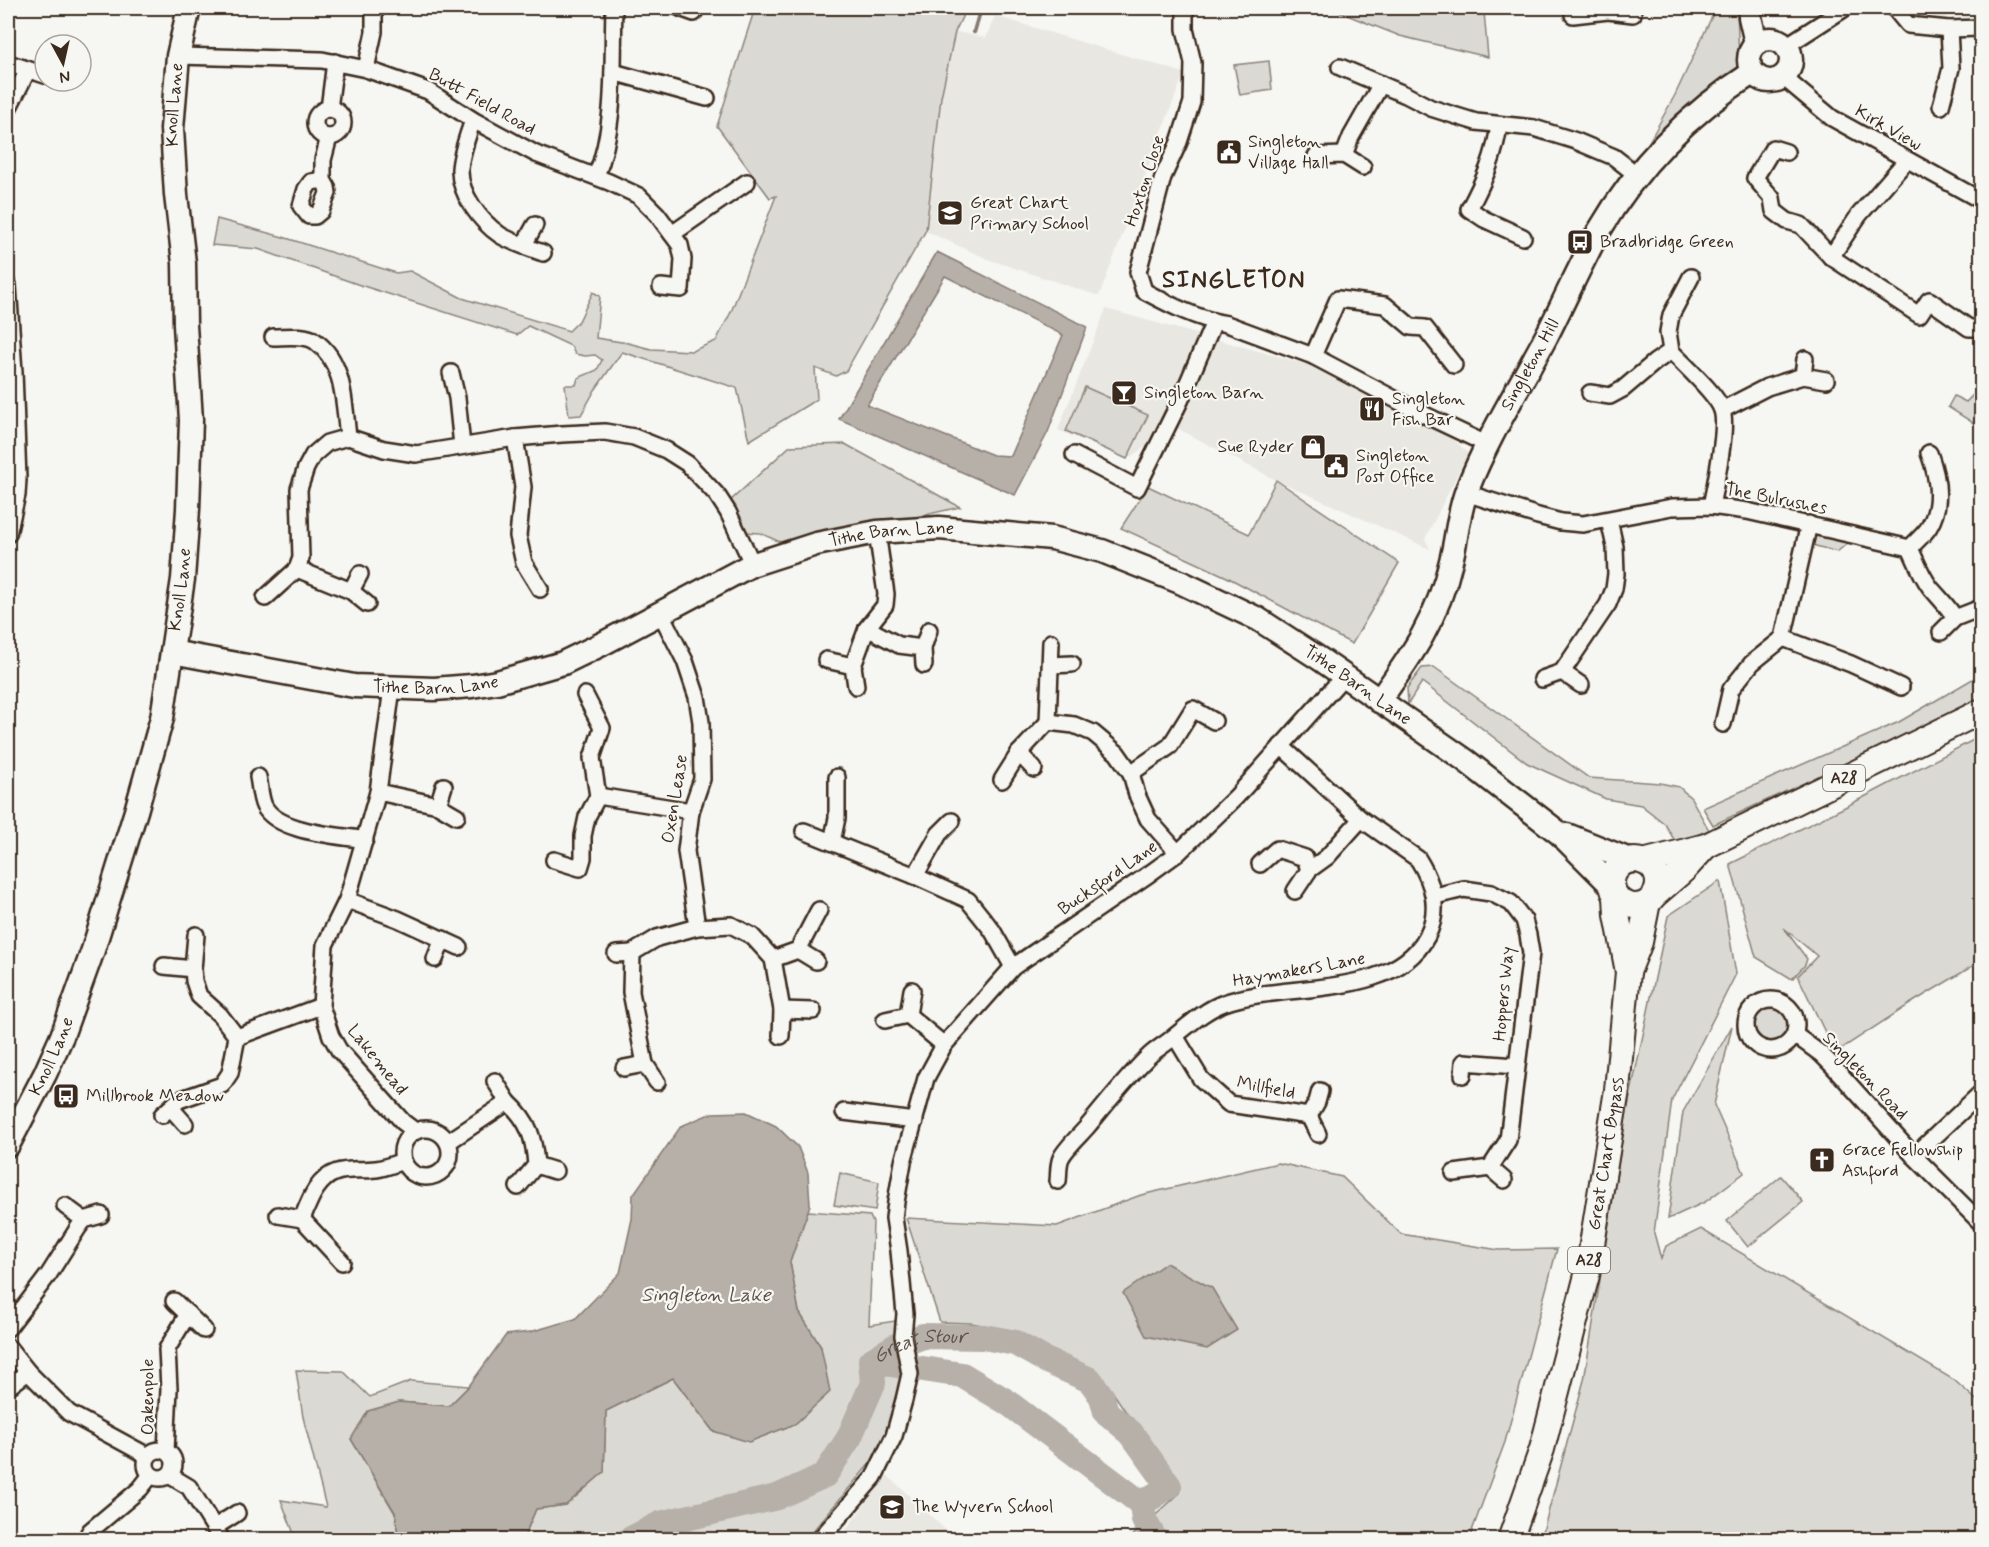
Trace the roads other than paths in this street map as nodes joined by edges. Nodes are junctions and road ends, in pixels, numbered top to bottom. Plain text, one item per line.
1 (189, 8) edge
2 (374, 8) edge
3 (614, 8) edge
4 (1185, 8) edge
5 (1750, 8) edge
6 (1845, 8) edge
7 (1894, 8) edge
8 (1608, 9) edge
9 (1633, 14) dead end
10 (1573, 15) dead end
11 (1982, 26) edge
12 (1949, 29) junction
13 (1756, 43) junction
14 (1786, 46) junction
15 (178, 56) junction
16 (334, 62) junction
17 (11, 64) dead end
18 (1340, 67) dead end
19 (366, 69) junction
20 (28, 70) junction
21 (33, 71) edge
22 (613, 72) junction
23 (1752, 73) junction
24 (1783, 77) junction
25 (1381, 84) junction
26 (707, 98) dead end
27 (1941, 106) dead end
28 (8, 109) edge
29 (473, 120) junction
30 (1499, 125) junction
31 (1786, 152) dead end
32 (1344, 155) junction
33 (1316, 156) dead end
34 (1906, 161) junction
35 (1363, 167) dead end
36 (1638, 175) junction
37 (596, 176) junction
38 (323, 180) dead end
39 (747, 182) dead end
40 (1982, 201) edge
41 (534, 225) dead end
42 (672, 234) junction
43 (1523, 237) dead end
44 (524, 245) junction
45 (543, 253) dead end
46 (1831, 257) junction
47 (1691, 277) dead end
48 (8, 285) edge
49 (661, 287) dead end
50 (1214, 322) junction
51 (1981, 328) edge
52 (273, 338) dead end
53 (1671, 351) junction
54 (1313, 356) junction
55 (1804, 359) dead end
56 (1454, 365) dead end
57 (451, 373) dead end
58 (1803, 376) junction
59 (1826, 380) dead end
60 (1590, 393) dead end
61 (1722, 410) junction
62 (348, 437) junction
63 (515, 438) junction
64 (1486, 444) junction
65 (462, 446) junction
66 (1929, 453) dead end
67 (1074, 454) dead end
68 (1466, 493) junction
69 (1711, 506) junction
70 (1609, 519) junction
71 (1809, 524) junction
72 (877, 532) junction
73 (8, 534) edge
74 (1910, 548) junction
75 (753, 565) junction
76 (297, 569) junction
77 (360, 574) dead end
78 (540, 589) dead end
79 (351, 591) junction
80 (266, 597) dead end
81 (367, 604) dead end
82 (1978, 609) dead end
83 (660, 612) junction
84 (1955, 618) junction
85 (867, 628) junction
86 (929, 630) dead end
87 (1941, 632) dead end
88 (1783, 638) junction
89 (1051, 642) dead end
90 (923, 648) junction
91 (172, 652) junction
92 (826, 660) dead end
93 (1072, 664) dead end
94 (924, 665) dead end
95 (1051, 665) junction
96 (853, 666) junction
97 (1562, 672) junction
98 (1344, 676) junction
99 (1542, 679) dead end
100 (1581, 685) dead end
101 (856, 686) dead end
102 (1901, 687) dead end
103 (392, 688) junction
104 (585, 695) dead end
105 (1379, 701) junction
106 (1982, 711) edge
107 (1214, 720) dead end
108 (1048, 722) junction
109 (1723, 724) dead end
110 (1281, 746) junction
111 (1019, 753) junction
112 (1034, 769) dead end
113 (1131, 773) junction
114 (258, 777) dead end
115 (837, 777) dead end
116 (1002, 780) dead end
117 (444, 786) dead end
118 (378, 792) junction
119 (598, 796) junction
120 (438, 805) junction
121 (691, 811) junction
122 (457, 816) dead end
123 (1360, 819) junction
124 (952, 821) dead end
125 (804, 831) dead end
126 (1559, 833) junction
127 (366, 840) junction
128 (832, 842) junction
129 (1706, 846) junction
130 (1178, 853) junction
131 (554, 860) dead end
132 (1638, 861) junction
133 (1260, 864) dead end
134 (1309, 870) junction
135 (915, 876) junction
136 (1295, 891) dead end
137 (1614, 892) junction
138 (1435, 896) junction
139 (1652, 899) junction
140 (347, 900) junction
141 (819, 910) dead end
142 (697, 927) junction
143 (196, 935) dead end
144 (443, 939) junction
145 (459, 947) dead end
146 (798, 950) junction
147 (632, 953) junction
148 (616, 954) dead end
149 (435, 958) dead end
150 (773, 959) junction
151 (816, 962) dead end
152 (164, 966) dead end
153 (1013, 967) junction
154 (193, 969) junction
155 (1629, 972) junction
156 (912, 990) dead end
157 (321, 1006) junction
158 (782, 1010) junction
159 (813, 1011) dead end
160 (908, 1015) junction
161 (885, 1020) dead end
162 (1795, 1035) dead end
163 (781, 1036) dead end
164 (1175, 1036) junction
165 (237, 1037) junction
166 (944, 1045) junction
167 (645, 1064) junction
168 (1516, 1066) junction
169 (624, 1068) dead end
170 (1463, 1075) dead end
171 (495, 1081) dead end
172 (657, 1082) dead end
173 (1320, 1090) dead end
174 (1982, 1092) edge
175 (508, 1102) junction
176 (844, 1112) dead end
177 (1309, 1116) junction
178 (915, 1121) junction
179 (184, 1124) dead end
180 (415, 1131) junction
181 (1318, 1134) dead end
182 (448, 1142) junction
183 (8, 1145) edge
184 (1914, 1156) junction
185 (403, 1161) junction
186 (536, 1165) junction
187 (1490, 1168) junction
188 (555, 1171) dead end
189 (1454, 1173) dead end
190 (1504, 1180) dead end
191 (1058, 1181) dead end
192 (518, 1188) dead end
193 (65, 1206) dead end
194 (101, 1215) dead end
195 (278, 1215) dead end
196 (302, 1219) junction
197 (84, 1220) junction
198 (1982, 1224) edge
199 (342, 1262) dead end
200 (174, 1301) dead end
201 (188, 1314) junction
202 (8, 1328) edge
203 (204, 1330) dead end
204 (8, 1347) edge
205 (28, 1372) junction
206 (8, 1387) edge
207 (166, 1451) junction
208 (148, 1456) junction
209 (151, 1475) junction
210 (170, 1475) junction
211 (237, 1513) dead end
212 (218, 1533) edge
213 (85, 1539) edge
214 (819, 1539) edge
215 (1510, 1539) edge

1 - 15 street, Knoll Lane
2 - 19 street
3 - 22 street
4 - 50 street, Hoxton Close
5 - 13 street
6 - 14 street
7 - 12 street
8 - 9 street
8 - 10 street
11 - 12 street
12 - 27 street
13 - 14 street
13 - 23 street
14 - 24 street
15 - 16 street, Butt Field Road
15 - 91 street, Knoll Lane
16 - 19 street, Butt Field Road
16 - 38 street
17 - 20 street
18 - 25 street
19 - 29 street, Butt Field Road
20 - 21 street
20 - 28 street
22 - 26 street
22 - 37 street
23 - 24 street
23 - 36 street, Singleton Hill
24 - 34 street, Kirk View
25 - 30 street
25 - 32 street
29 - 37 street, Butt Field Road
29 - 44 street
30 - 36 street
30 - 43 street
31 - 46 street
32 - 33 street
32 - 35 street
34 - 40 street, Kirk View
34 - 46 street
36 - 64 street, Singleton Hill
37 - 42 street, Butt Field Road
39 - 42 street
41 - 44 street
42 - 49 street, Butt Field Road
44 - 45 street
46 - 51 street
47 - 53 street
48 - 73 street
50 - 54 street, Hoxton Close
50 - 67 street
52 - 62 street
53 - 60 street
53 - 61 street
54 - 56 street
54 - 64 street, Hoxton Close
55 - 58 street
57 - 65 street
58 - 59 street
58 - 61 street
61 - 69 street
62 - 65 street
62 - 76 street
63 - 65 street
63 - 75 street
63 - 78 street
64 - 68 street, Singleton Hill
66 - 74 street
68 - 70 street, The Bulrushes
68 - 105 street, Singleton Hill
69 - 70 street, The Bulrushes
69 - 71 street, The Bulrushes
70 - 97 street
71 - 74 street, The Bulrushes
71 - 88 street
72 - 75 street, Tithe Barn Lane
72 - 85 street
72 - 98 street, Tithe Barn Lane
74 - 84 street
75 - 83 street, Tithe Barn Lane
76 - 79 street
76 - 80 street
77 - 79 street
79 - 81 street
82 - 84 street
83 - 103 street, Tithe Barn Lane
83 - 121 street, Oxen Lease
84 - 87 street
85 - 90 street
85 - 96 street
86 - 90 street
88 - 102 street
88 - 109 street
89 - 95 street
90 - 94 street
91 - 103 street, Tithe Barn Lane
91 - 183 street, Knoll Lane
92 - 96 street
93 - 95 street
95 - 108 street
96 - 101 street
97 - 99 street
97 - 100 street
98 - 105 street, Tithe Barn Lane
98 - 110 street, Bucksford Lane
103 - 118 street, Lakemead
104 - 119 street
105 - 126 street, Tithe Barn Lane
106 - 129 main road, A28
107 - 113 street
108 - 111 street
108 - 113 street
110 - 123 street, Haymakers Lane
110 - 130 street, Bucksford Lane
111 - 112 street
111 - 116 street
113 - 130 street
114 - 127 street
115 - 128 street
117 - 120 street
118 - 120 street
118 - 127 street, Lakemead
119 - 121 street
119 - 131 street
120 - 122 street
121 - 142 street, Oxen Lease
123 - 134 street
123 - 138 street, Haymakers Lane
124 - 135 street
125 - 128 street
126 - 132 street, Tithe Barn Lane
126 - 137 street, Tithe Barn Lane
127 - 140 street, Lakemead
128 - 135 street
129 - 132 main road, A28
129 - 139 main road, A28
130 - 153 street, Bucksford Lane
132 - 137 main road
132 - 139 main road
133 - 134 street
134 - 136 street
135 - 153 street
137 - 139 main road
137 - 155 main road, Great Chart Bypass / A28
138 - 164 street, Haymakers Lane
138 - 168 street, Hoppers Way
139 - 155 main road, Great Chart Bypass / A28
140 - 144 street
140 - 157 street, Lakemead
141 - 146 street
142 - 147 street
142 - 150 street
143 - 154 street
144 - 145 street
144 - 149 street
146 - 150 street
146 - 151 street
147 - 148 street
147 - 167 street
150 - 158 street
152 - 154 street
153 - 166 street, Bucksford Lane
154 - 165 street
155 - 215 main road, Great Chart Bypass / A28
156 - 160 street
157 - 165 street
157 - 180 street, Lakemead
158 - 159 street
158 - 163 street
160 - 161 street
160 - 166 street
162 - 184 street, Singleton Road
164 - 177 street, Millfield
164 - 191 street, Haymakers Lane
165 - 179 street
166 - 178 street, Bucksford Lane
167 - 169 street
167 - 172 street
168 - 170 street
168 - 187 street, Hoppers Way
171 - 175 street
173 - 177 street, Millfield
174 - 184 street
175 - 182 street
175 - 186 street
176 - 178 street
177 - 181 street, Millfield
178 - 214 street, Bucksford Lane
180 - 182 street
180 - 185 street
182 - 185 street
184 - 198 street, Singleton Road
185 - 196 street
186 - 188 street
186 - 192 street
187 - 189 street
187 - 190 street
193 - 197 street
194 - 197 street
195 - 196 street
196 - 199 street
197 - 202 street
200 - 201 street
201 - 203 street
201 - 207 street, Oakenpole
204 - 205 street
205 - 206 street
205 - 208 street
207 - 208 street
207 - 210 street
208 - 209 street
209 - 210 street
209 - 213 street
210 - 212 street
211 - 212 street

